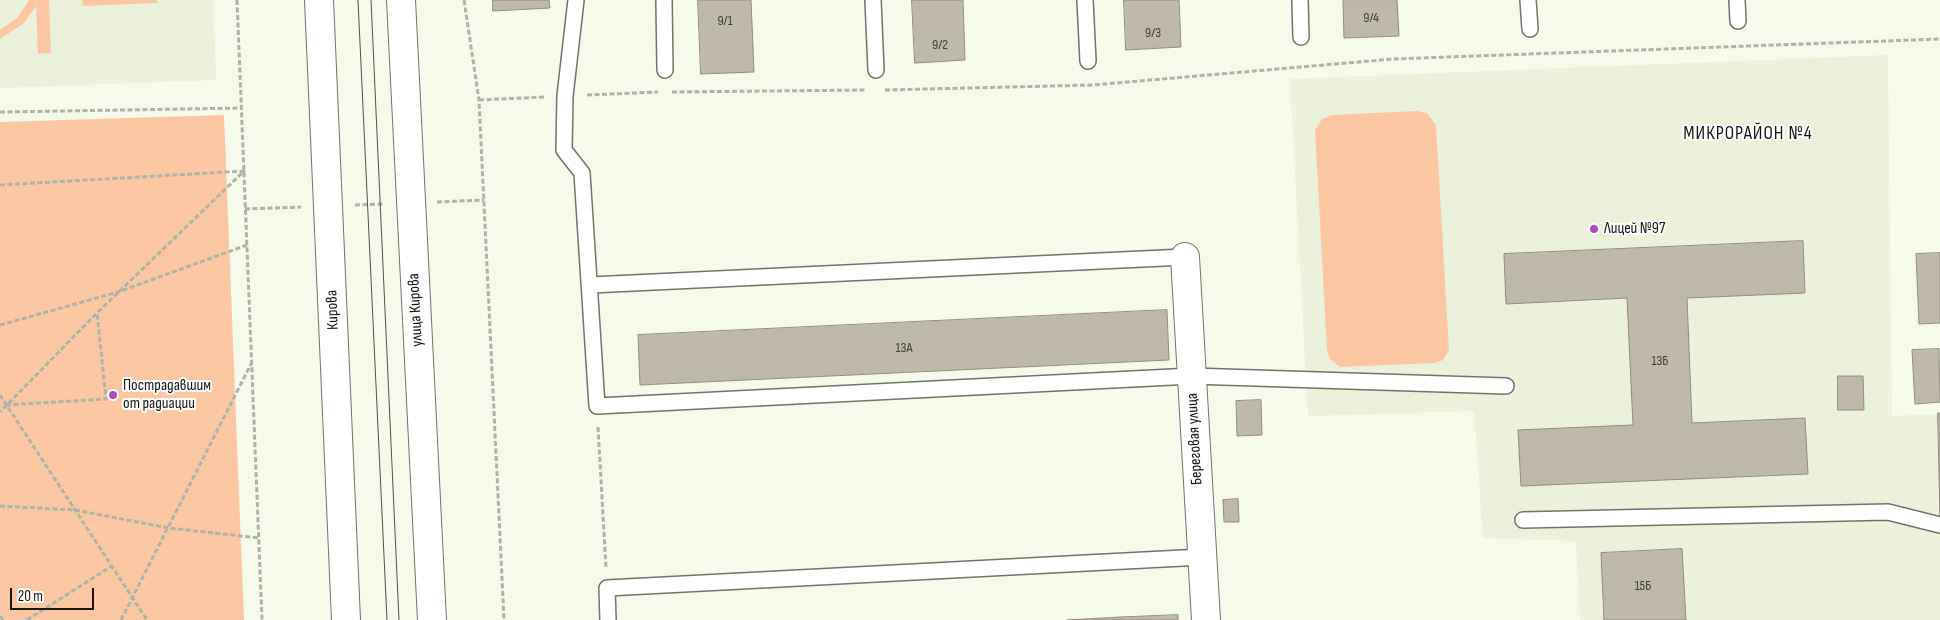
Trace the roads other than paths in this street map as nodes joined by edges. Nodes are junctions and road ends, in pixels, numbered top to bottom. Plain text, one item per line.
1 (319, 0) edge
2 (401, 0) edge
3 (576, 0) edge
4 (664, 0) edge
5 (873, 0) edge
6 (1085, 0) edge
7 (1300, 0) edge
8 (1528, 0) edge
9 (1737, 0) edge
10 (1738, 21) dead end
11 (1530, 29) dead end
12 (1301, 37) dead end
13 (1088, 61) dead end
14 (666, 70) dead end
15 (876, 70) dead end
16 (1185, 257) joint
17 (590, 285) junction
18 (1192, 376) junction
19 (1506, 386) dead end
20 (1523, 520) dead end
21 (1940, 524) edge
22 (1202, 557) junction
23 (346, 620) edge
24 (432, 620) edge
25 (608, 620) edge
26 (1206, 620) edge

1 - 23 main road, Кирова
2 - 24 main road, улица Кирова
3 - 17 lane
4 - 14 lane
5 - 15 lane
6 - 13 lane
7 - 12 lane
8 - 11 lane
9 - 10 lane
16 - 17 lane
16 - 18 main road, Береговая улица
17 - 18 lane
18 - 19 lane
18 - 22 main road, Береговая улица
20 - 21 lane
22 - 25 lane
22 - 26 main road, Береговая улица

